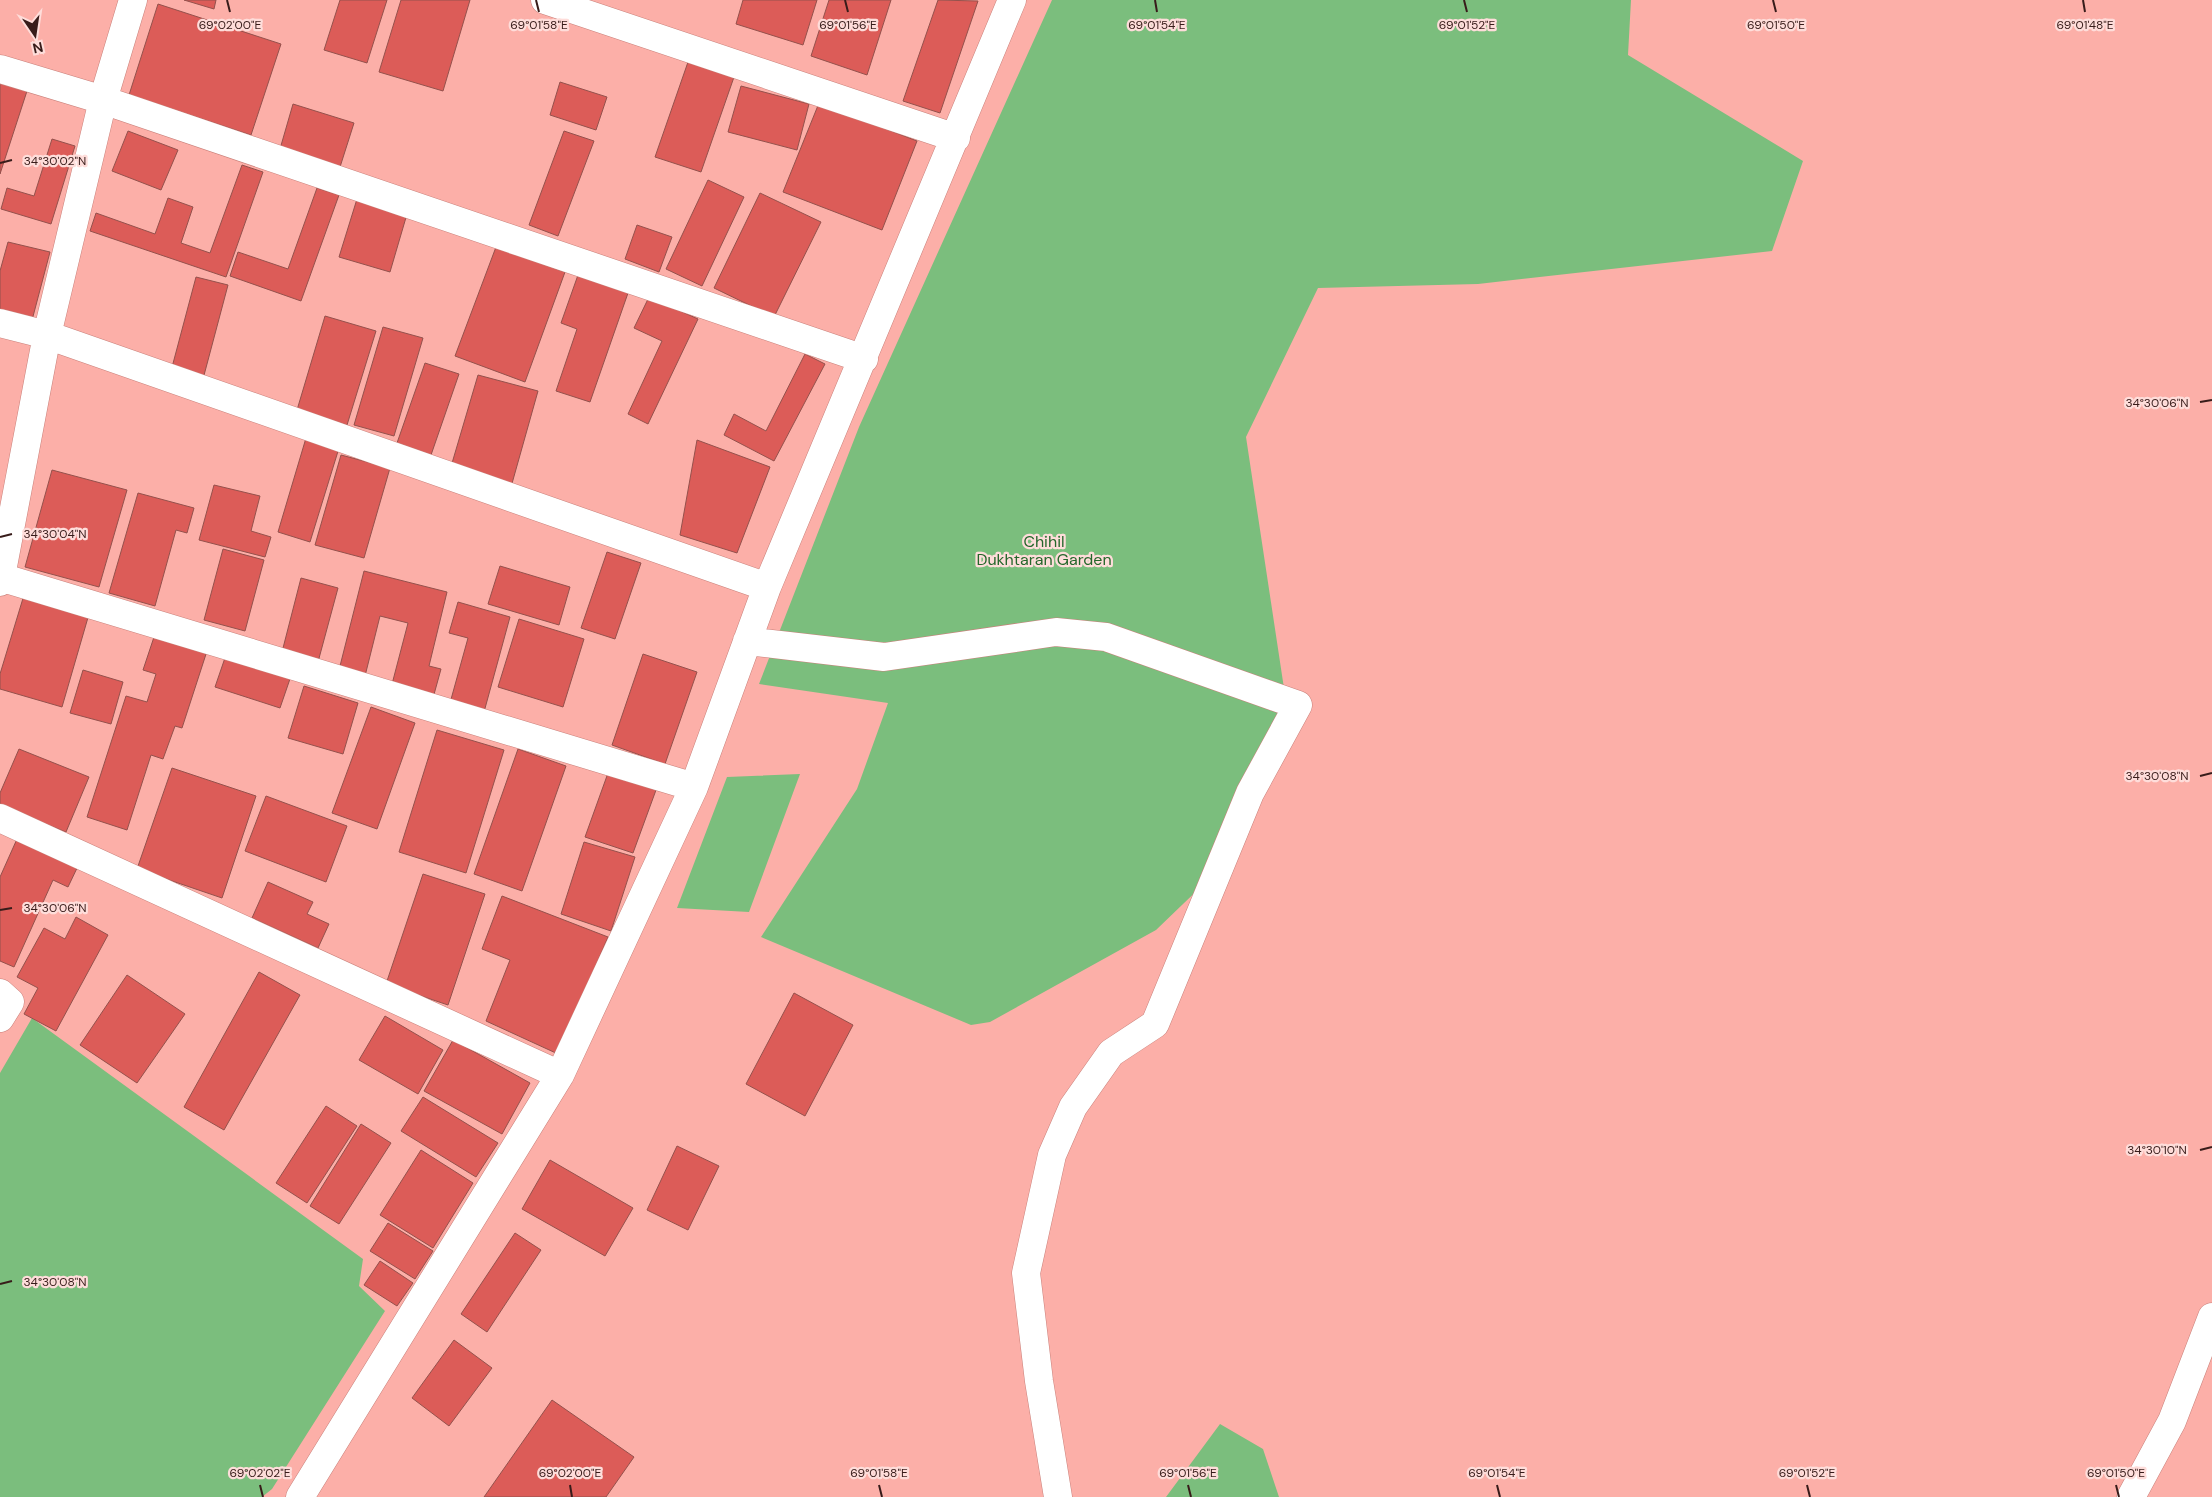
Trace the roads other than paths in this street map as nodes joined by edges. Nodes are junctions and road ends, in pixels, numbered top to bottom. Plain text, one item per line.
1 (133, 0) edge
2 (544, 0) edge
3 (1012, 0) edge
4 (0, 69) edge
5 (103, 100) junction
6 (956, 138) junction
7 (0, 323) edge
8 (46, 335) junction
9 (864, 359) junction
10 (0, 579) edge
11 (767, 588) junction
12 (748, 641) junction
13 (694, 787) junction
14 (0, 818) edge
15 (0, 993) edge
16 (0, 1018) edge
17 (560, 1075) junction
18 (2212, 1317) edge
19 (300, 1497) edge
20 (1058, 1497) edge
21 (2131, 1497) edge

1 - 5 street
2 - 6 street
3 - 6 street
4 - 5 street
5 - 8 street
5 - 9 street
6 - 9 street
7 - 8 street
8 - 10 street
8 - 11 street
9 - 11 street
10 - 13 street
11 - 12 street
12 - 13 street
12 - 20 street
13 - 17 street
14 - 17 street
15 - 16 street
17 - 19 street
18 - 21 street

